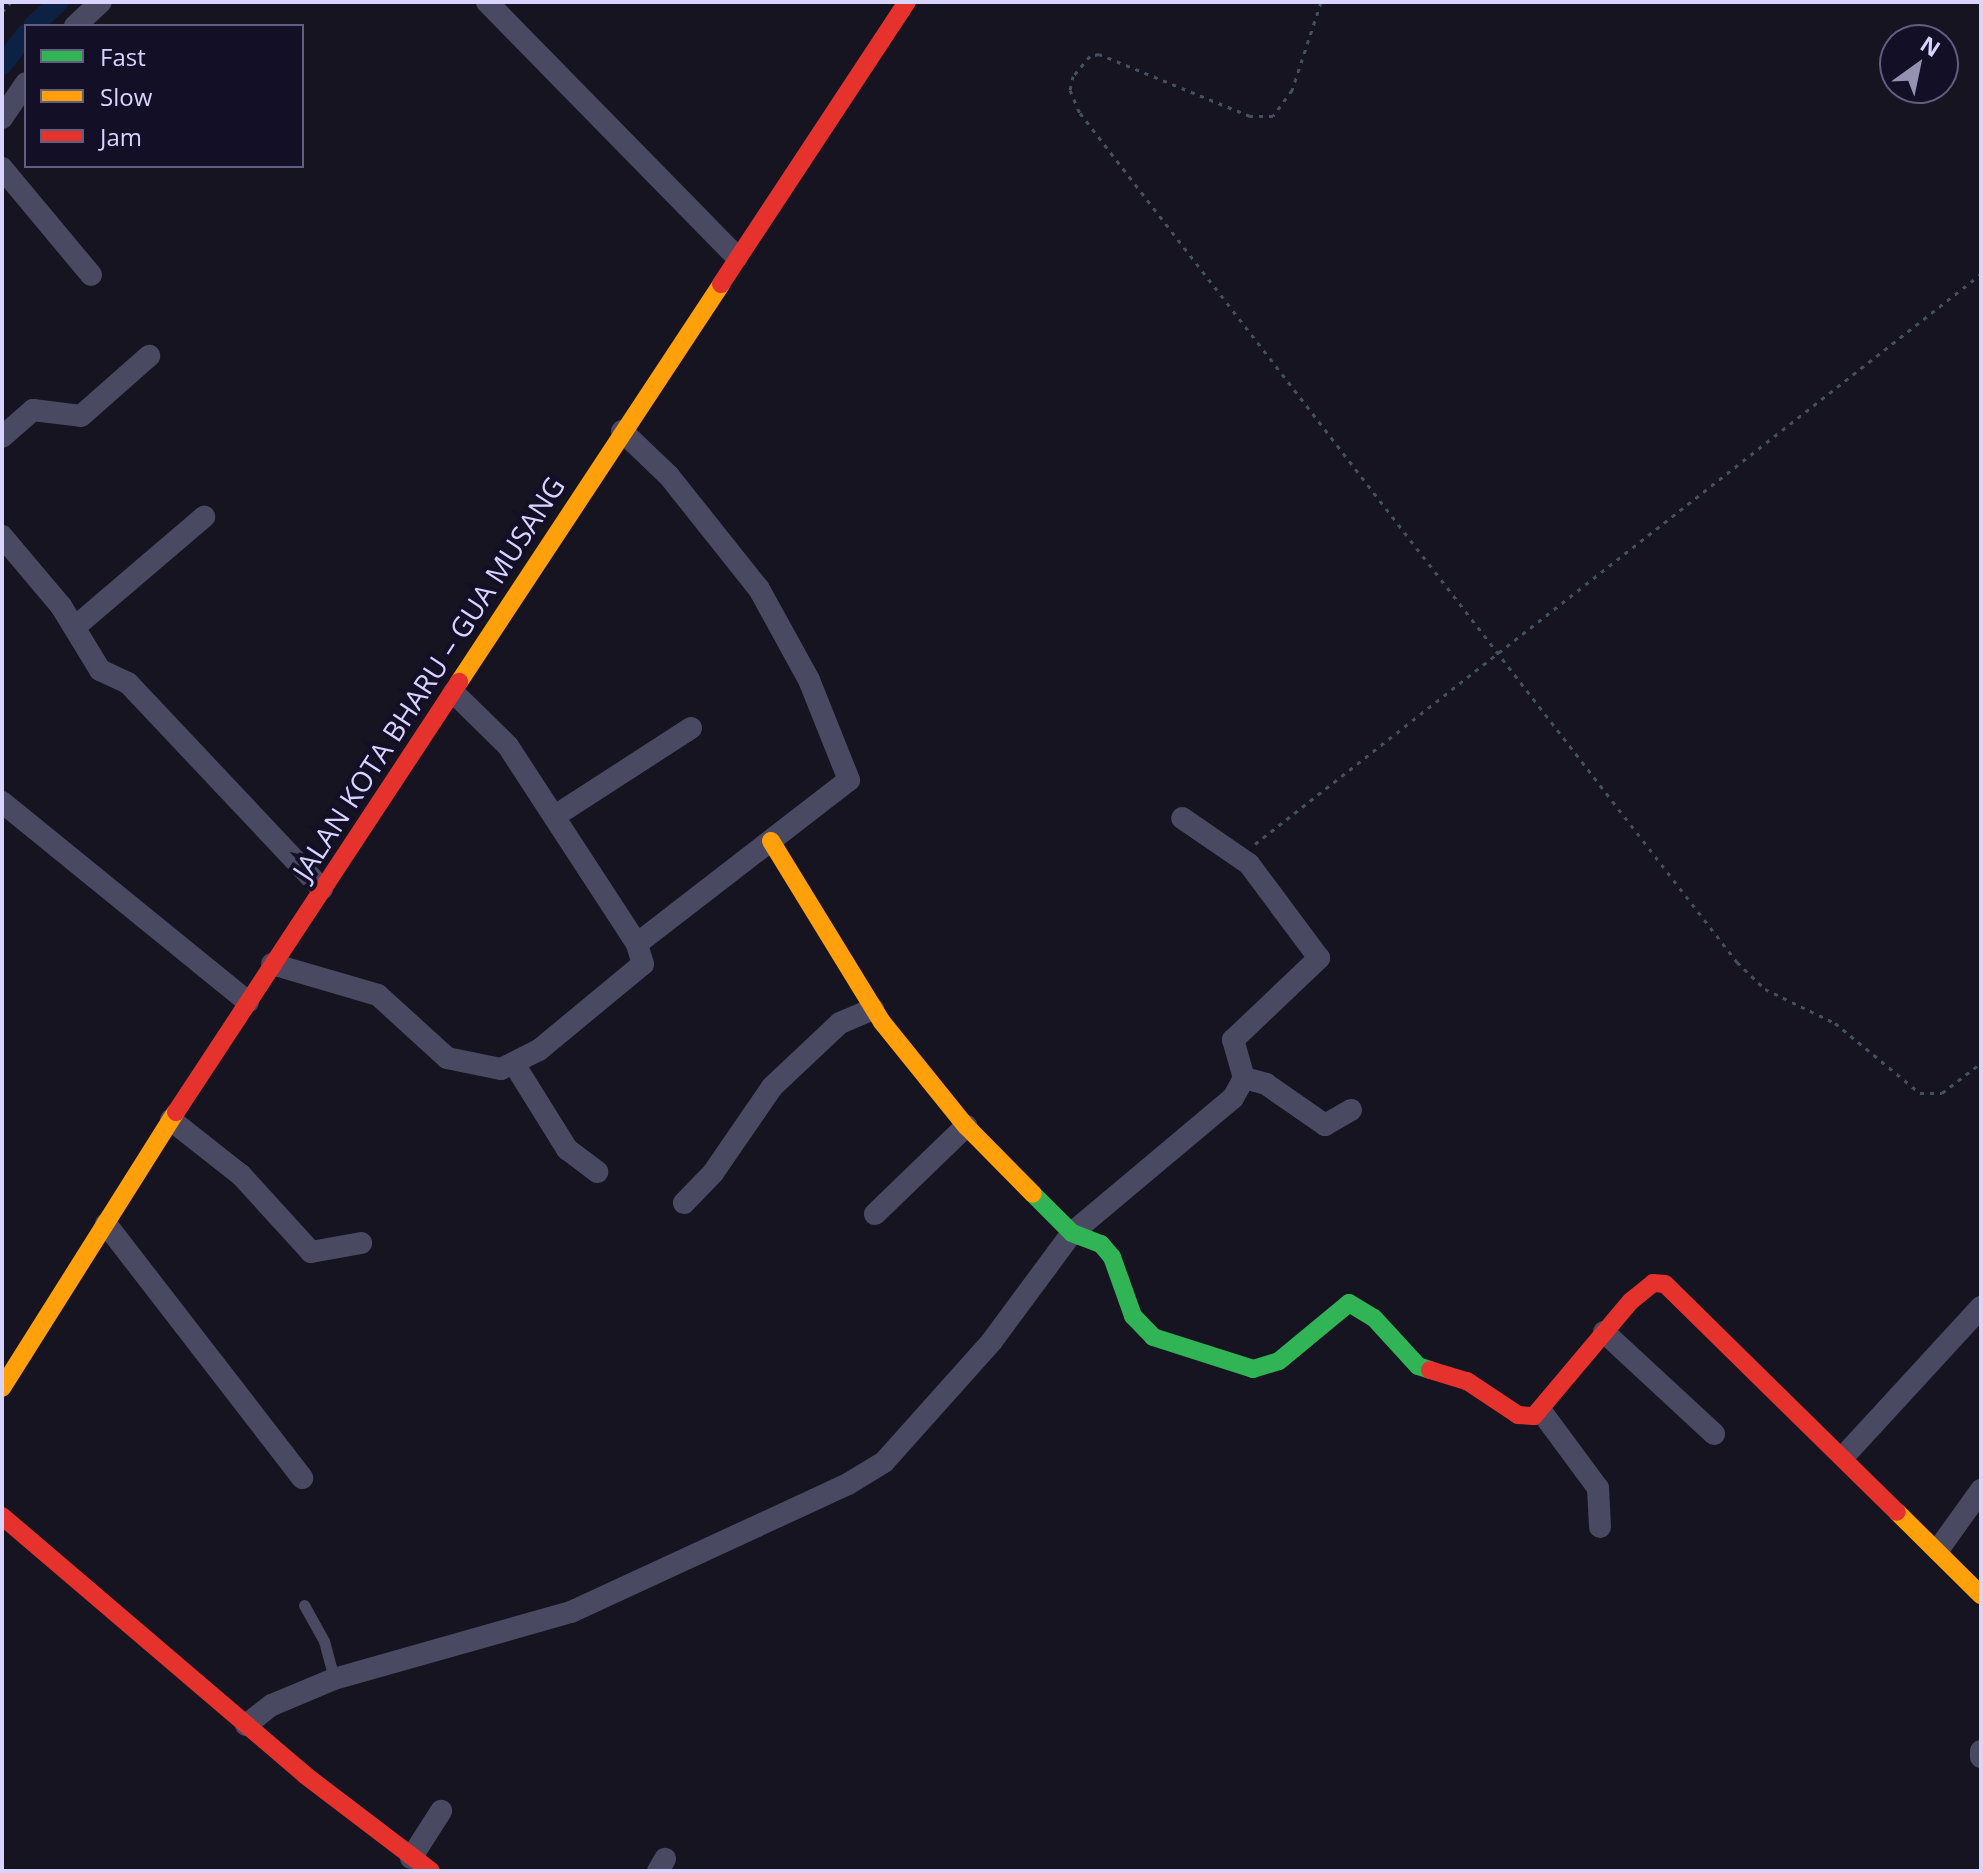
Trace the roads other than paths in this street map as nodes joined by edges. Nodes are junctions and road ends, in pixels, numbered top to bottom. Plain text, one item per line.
1 (101, 2) edge
2 (487, 2) edge
3 (907, 2) edge
4 (77, 24) edge
5 (24, 86) edge
6 (2, 118) edge
7 (2, 168) edge
8 (737, 257) junction
9 (91, 275) dead end
10 (149, 356) dead end
11 (622, 431) junction
12 (2, 437) edge
13 (204, 517) dead end
14 (2, 536) edge
15 (75, 627) junction
16 (454, 693) junction
17 (691, 728) dead end
18 (2, 802) edge
19 (555, 816) junction
20 (1182, 818) dead end
21 (771, 841) junction
22 (322, 889) junction
23 (637, 944) junction
24 (272, 964) junction
25 (248, 1002) junction
26 (873, 1009) junction
27 (516, 1067) junction
28 (1244, 1078) junction
29 (1351, 1110) dead end
30 (171, 1120) junction
31 (966, 1126) junction
32 (597, 1172) dead end
33 (684, 1203) dead end
34 (875, 1214) dead end
35 (106, 1224) junction
36 (1072, 1233) junction
37 (361, 1243) dead end
38 (1981, 1307) edge
39 (1604, 1332) junction
40 (2, 1388) edge
41 (1541, 1411) junction
42 (1714, 1434) dead end
43 (1845, 1455) junction
44 (302, 1478) dead end
45 (1981, 1490) edge
46 (2, 1516) edge
47 (1600, 1527) dead end
48 (1938, 1550) junction
49 (1981, 1595) edge
50 (304, 1605) dead end
51 (334, 1679) junction
52 (246, 1725) junction
53 (441, 1811) dead end
54 (411, 1858) junction
55 (431, 1871) edge

1 - 4 street
2 - 8 street
3 - 8 main road, JALAN KOTA BHARU – GUA MUSANG
5 - 6 street
7 - 9 street
8 - 11 main road, JALAN KOTA BHARU – GUA MUSANG
10 - 12 street
11 - 16 main road, JALAN KOTA BHARU – GUA MUSANG
11 - 21 street
13 - 15 street
14 - 15 street
15 - 22 street
16 - 19 street
16 - 22 main road, JALAN KOTA BHARU – GUA MUSANG
17 - 19 street
18 - 25 street
19 - 23 street
20 - 28 street
21 - 23 street
21 - 26 main road
22 - 24 main road, JALAN KOTA BHARU – GUA MUSANG
23 - 27 street
24 - 25 main road, JALAN KOTA BHARU – GUA MUSANG
24 - 27 street
25 - 30 main road, JALAN KOTA BHARU – GUA MUSANG
26 - 31 main road
26 - 33 street
27 - 32 street
28 - 29 street
28 - 36 street
30 - 35 main road, JALAN KOTA BHARU – GUA MUSANG
30 - 37 street
31 - 34 street
31 - 36 main road
35 - 40 main road, JALAN KOTA BHARU – GUA MUSANG
35 - 44 street
36 - 41 main road
36 - 51 street
38 - 43 street
39 - 41 main road
39 - 42 street
39 - 43 main road
41 - 47 street
43 - 48 main road
45 - 48 street
46 - 52 main road
48 - 49 main road
50 - 51 lane
51 - 52 street
52 - 54 main road
53 - 54 street
54 - 55 main road

